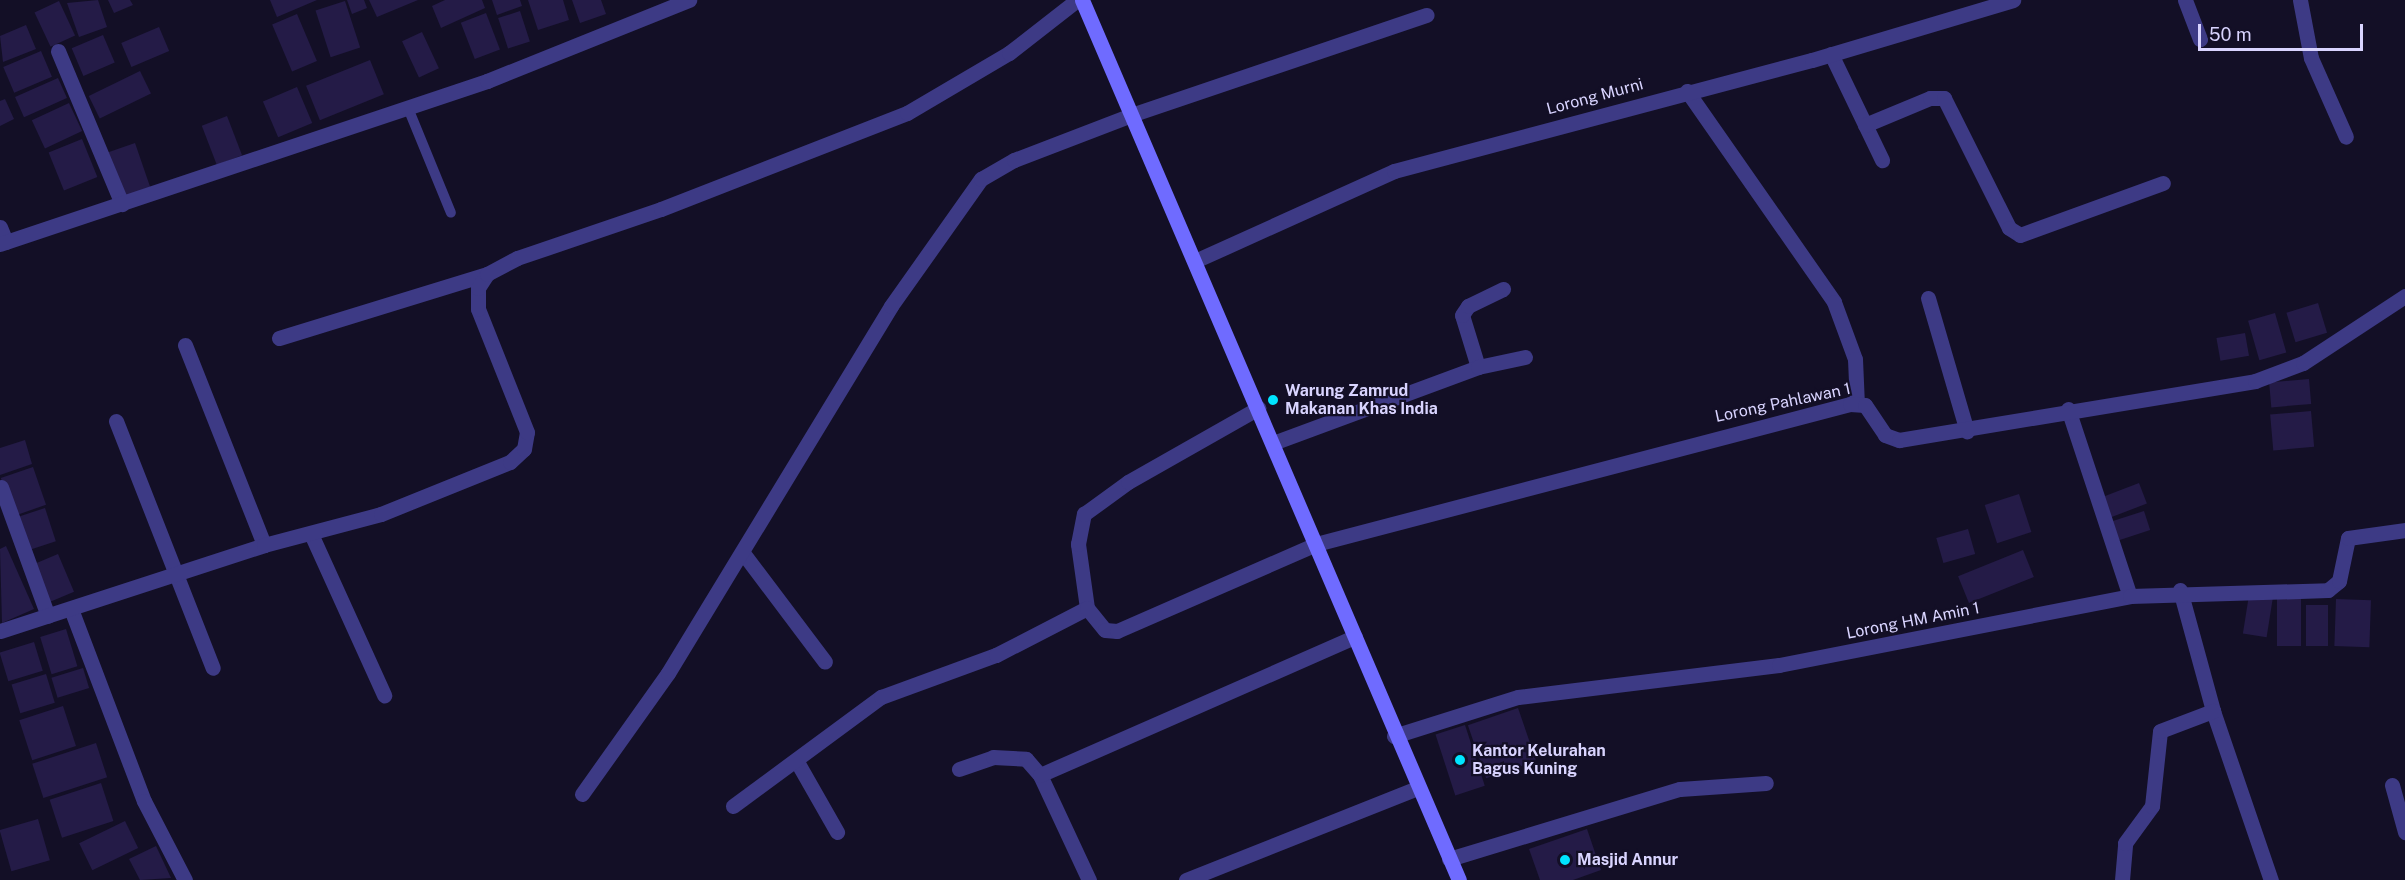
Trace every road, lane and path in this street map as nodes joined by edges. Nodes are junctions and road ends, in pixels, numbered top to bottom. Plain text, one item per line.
1 (689, 0) edge
2 (1077, 0) edge
3 (1082, 0) edge
4 (2013, 0) edge
5 (2185, 0) edge
6 (2300, 0) edge
7 (1427, 15) dead end
8 (2200, 39) dead end
9 (58, 51) dead end
10 (1831, 54) junction
11 (1688, 91) junction
12 (408, 108) junction
13 (1131, 115) junction
14 (1865, 125) junction
15 (2346, 137) dead end
16 (1882, 160) dead end
17 (2163, 183) dead end
18 (122, 204) junction
19 (451, 213) dead end
20 (0, 227) edge
21 (3, 243) edge
22 (1197, 260) junction
23 (487, 274) junction
24 (1503, 289) dead end
25 (2405, 296) edge
26 (1928, 298) dead end
27 (279, 338) dead end
28 (185, 345) dead end
29 (1525, 357) dead end
30 (1478, 367) junction
31 (1857, 404) junction
32 (1258, 408) junction
33 (2068, 409) junction
34 (116, 421) dead end
35 (1967, 431) junction
36 (1273, 443) junction
37 (1, 487) edge
38 (2405, 530) edge
39 (312, 536) junction
40 (1316, 544) junction
41 (264, 545) junction
42 (743, 553) junction
43 (176, 574) junction
44 (2180, 590) junction
45 (2130, 596) junction
46 (1087, 608) junction
47 (71, 609) junction
48 (48, 615) junction
49 (0, 631) edge
50 (1355, 637) junction
51 (825, 662) dead end
52 (213, 668) dead end
53 (384, 695) dead end
54 (2213, 711) junction
55 (1394, 736) junction
56 (796, 759) junction
57 (959, 769) dead end
58 (1040, 775) junction
59 (1766, 783) dead end
60 (2392, 785) dead end
61 (1417, 788) junction
62 (582, 794) dead end
63 (733, 806) dead end
64 (837, 832) dead end
65 (2405, 832) edge
66 (1449, 860) junction
67 (185, 880) edge
68 (1089, 880) edge
69 (1186, 880) edge
70 (1459, 880) edge
71 (2122, 880) edge
72 (2271, 880) edge

1 - 12 street
2 - 23 street
3 - 13 main road
4 - 10 street, Lorong Murni
5 - 8 street
6 - 15 street
7 - 13 street
9 - 18 street
10 - 11 street, Lorong Murni
10 - 14 street
11 - 22 street, Lorong Murni
11 - 31 street
12 - 18 street
12 - 19 lane
13 - 22 main road
13 - 42 street
14 - 16 street
14 - 17 street
18 - 21 street
20 - 21 street
22 - 32 main road
23 - 27 street
23 - 39 street
24 - 30 street
25 - 33 street, Lorong Pahlawan 1
26 - 35 street
28 - 41 street
29 - 30 street
30 - 36 street
31 - 35 street, Lorong Pahlawan 1
31 - 40 street, Lorong Pahlawan 1
32 - 36 main road
32 - 46 street
33 - 35 street, Lorong Pahlawan 1
33 - 45 street
34 - 43 street
36 - 40 main road
37 - 48 street
38 - 44 street, Lorong HM Amin 1
39 - 41 street
39 - 53 street
40 - 46 street, Lorong Pahlawan 1
40 - 50 main road
41 - 43 street
42 - 51 street
42 - 62 street
43 - 47 street
43 - 52 street
44 - 45 street, Lorong HM Amin 1
44 - 54 street
45 - 55 street, Lorong HM Amin 1
46 - 56 street
47 - 48 street
47 - 67 street
48 - 49 street
50 - 55 main road
50 - 58 street
54 - 71 street
54 - 72 street
55 - 61 main road
56 - 63 street
56 - 64 street
57 - 58 street
58 - 68 street
59 - 66 street
60 - 65 street
61 - 66 main road
61 - 69 street
66 - 70 main road

